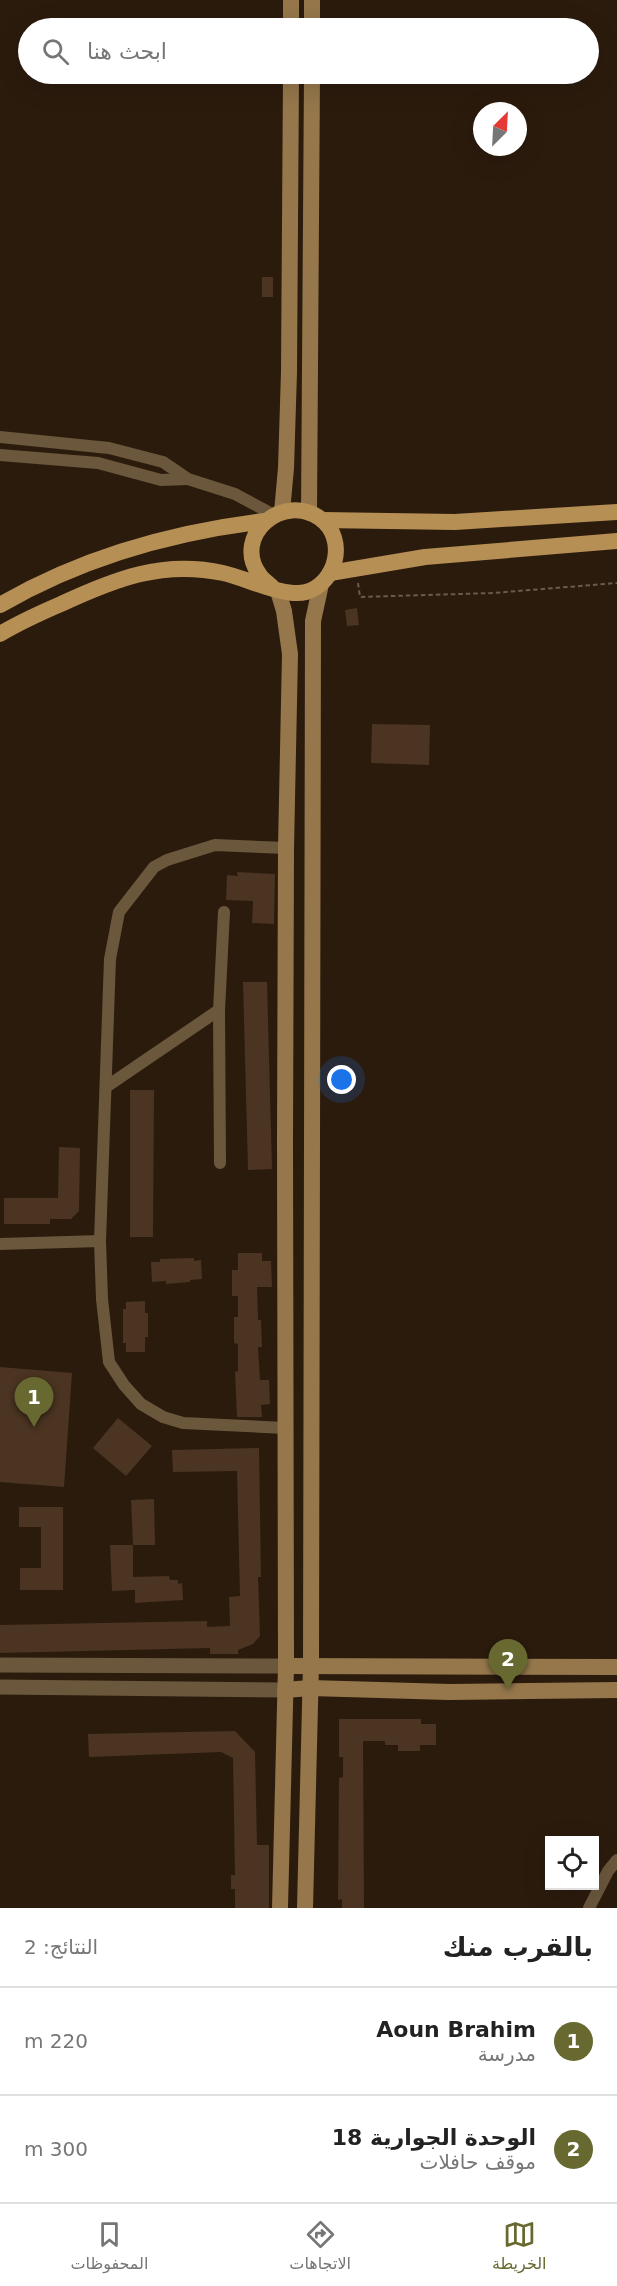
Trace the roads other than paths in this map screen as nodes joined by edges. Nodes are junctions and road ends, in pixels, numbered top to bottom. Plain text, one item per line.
1 (291, 0) edge
2 (312, 0) edge
3 (291, 18) edge
4 (312, 18) edge
5 (291, 84) edge
6 (312, 84) edge
7 (0, 437) edge
8 (0, 455) edge
9 (188, 479) junction
10 (617, 512) edge
11 (274, 516) junction
12 (315, 516) junction
13 (617, 541) edge
14 (326, 579) junction
15 (275, 589) junction
16 (0, 605) edge
17 (0, 634) edge
18 (286, 848) junction
19 (224, 912) dead end
20 (219, 1010) junction
21 (106, 1087) junction
22 (220, 1163) dead end
23 (100, 1241) junction
24 (0, 1244) edge
25 (285, 1428) junction
26 (0, 1665) edge
27 (311, 1665) junction
28 (286, 1666) junction
29 (617, 1667) edge
30 (0, 1687) edge
31 (310, 1688) junction
32 (285, 1690) junction
33 (617, 1690) edge
34 (617, 1860) edge
35 (612, 1874) edge
36 (280, 1908) edge
37 (305, 1908) edge
38 (589, 1908) edge

1 - 3 main road
2 - 4 main road
5 - 11 main road
6 - 12 main road
7 - 9 street
8 - 9 street
9 - 11 street
10 - 12 main road
11 - 12 main road
11 - 15 main road
11 - 16 main road
12 - 14 main road
13 - 14 main road
14 - 15 main road
14 - 27 main road
15 - 17 main road
15 - 18 main road
18 - 21 street
18 - 25 main road
19 - 20 street
20 - 21 street
20 - 22 street
21 - 23 street
23 - 24 street
23 - 25 street
25 - 28 main road
26 - 28 street
27 - 28 main road
27 - 29 main road
27 - 31 main road
28 - 32 main road
30 - 32 street
31 - 32 main road
31 - 33 main road
31 - 37 main road
32 - 36 main road
34 - 35 street
35 - 38 street

